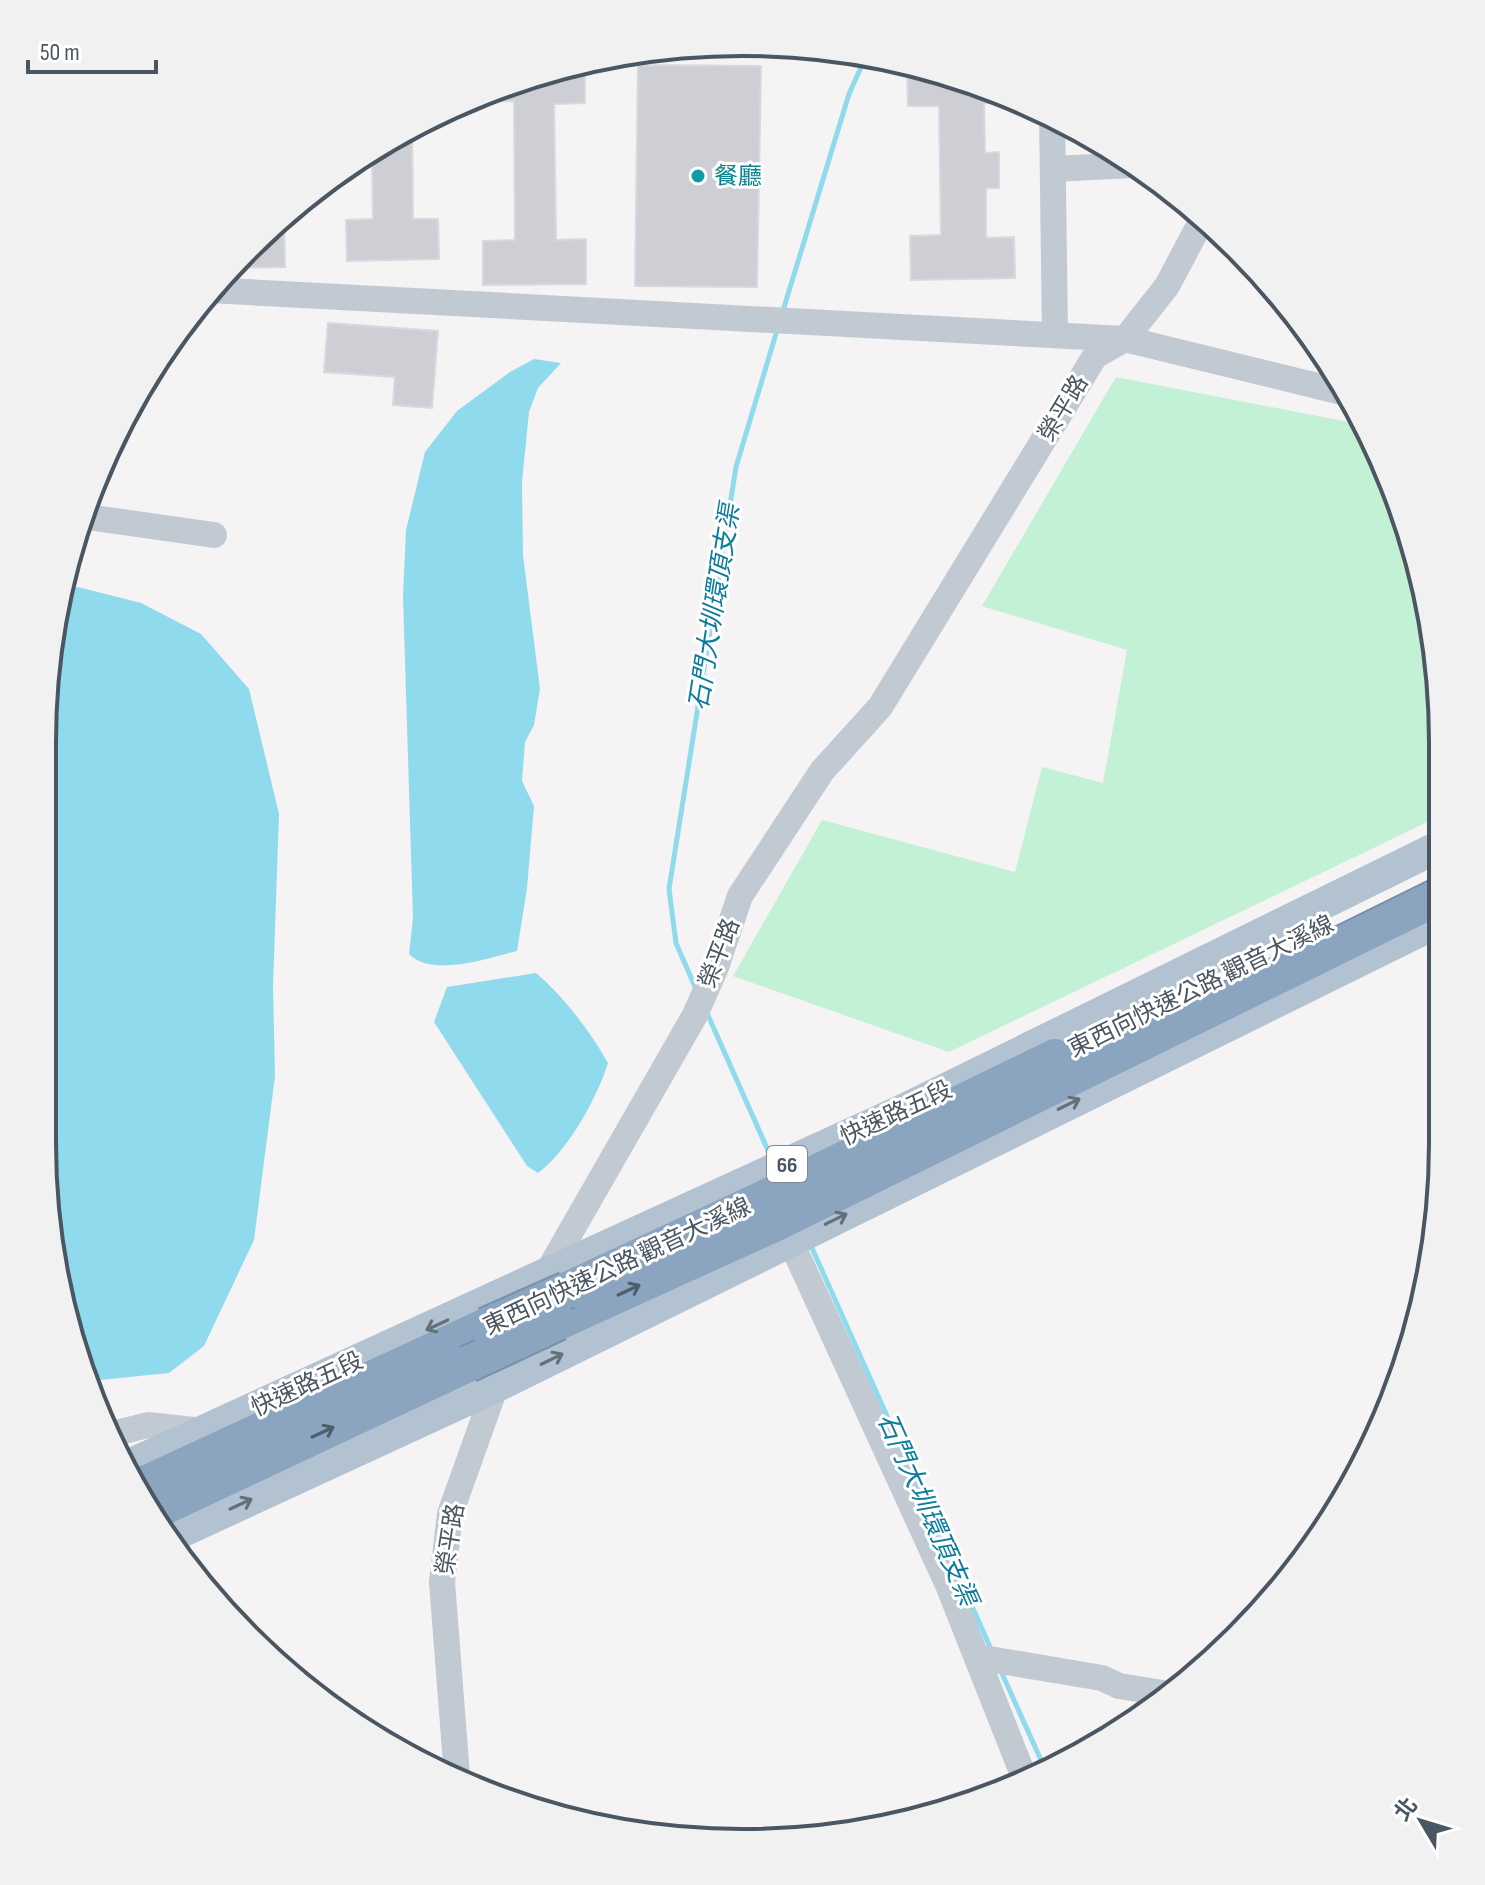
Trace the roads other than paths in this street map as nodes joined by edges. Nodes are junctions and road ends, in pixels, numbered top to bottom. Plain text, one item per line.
1 (1052, 130) edge
2 (1114, 166) edge
3 (1053, 169) junction
4 (1198, 228) edge
5 (225, 291) edge
6 (1055, 335) junction
7 (1125, 339) junction
8 (1331, 389) edge
9 (94, 518) edge
10 (214, 535) dead end
11 (1429, 851) edge
12 (1429, 877) edge
13 (1429, 901) edge
14 (1429, 926) edge
15 (791, 1209) junction
16 (557, 1296) junction
17 (495, 1387) junction
18 (203, 1431) junction
19 (120, 1432) edge
20 (135, 1462) edge
21 (147, 1483) edge
22 (162, 1507) edge
23 (179, 1533) edge
24 (989, 1659) junction
25 (1154, 1692) edge
26 (456, 1766) edge
27 (1022, 1769) edge

1 - 3 street
2 - 3 street
3 - 6 street
4 - 7 street, 榮平路
5 - 6 street
6 - 7 street
7 - 8 street
7 - 16 street, 榮平路
9 - 10 street
11 - 16 main road, 快速路五段 / 66
12 - 15 highway, 東西向快速公路 觀音大溪線 / 66
13 - 15 highway, 東西向快速公路 觀音大溪線 / 66
15 -> 14 main road, 66
15 - 16 highway, 東西向快速公路 觀音大溪線 / 66
17 -> 15 main road, 66
15 - 24 street
16 - 17 street, 榮平路
16 -> 18 main road, 快速路五段 / 66
16 - 21 highway, 東西向快速公路 觀音大溪線 / 66, bridge
22 -> 16 highway, 東西向快速公路 觀音大溪線 / 66, bridge
23 -> 17 main road, 66
17 - 26 street, 榮平路
18 - 19 street
18 - 20 main road, 快速路五段 / 66
24 - 25 street
24 - 27 street

